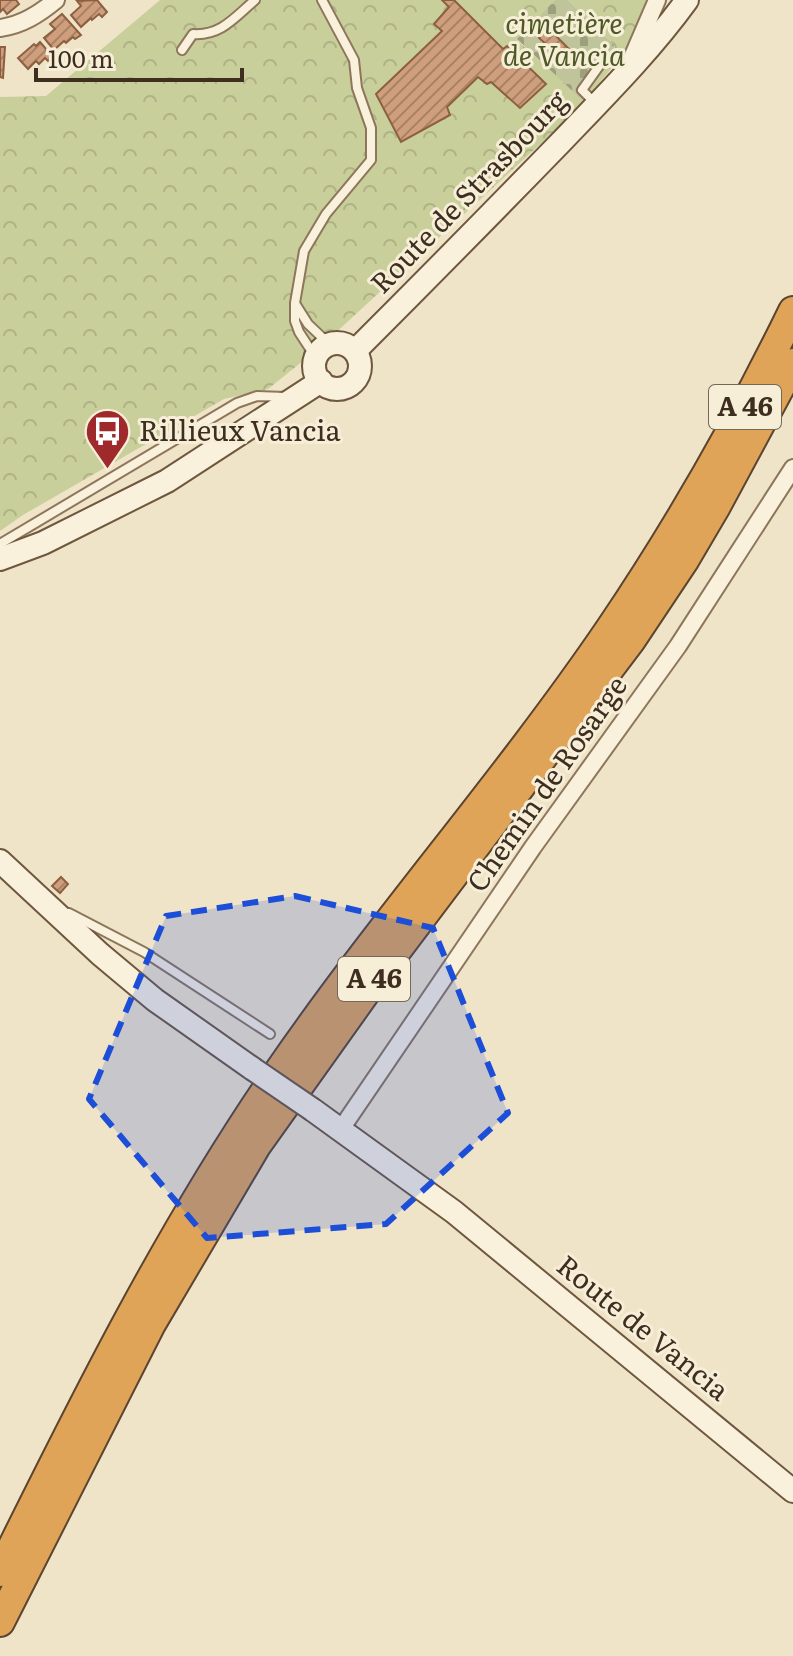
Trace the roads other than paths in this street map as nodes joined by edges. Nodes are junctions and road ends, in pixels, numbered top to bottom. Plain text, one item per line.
1 (56, 0) edge
2 (255, 0) edge
3 (322, 0) edge
4 (657, 0) edge
5 (687, 0) edge
6 (0, 28) edge
7 (182, 50) dead end
8 (602, 62) dead end
9 (624, 75) junction
10 (597, 105) junction
11 (295, 303) junction
12 (793, 311) edge
13 (322, 351) junction
14 (355, 351) junction
15 (793, 363) edge
16 (321, 381) junction
17 (294, 398) junction
18 (793, 468) edge
19 (0, 544) edge
20 (0, 559) edge
21 (0, 861) edge
22 (45, 904) junction
23 (270, 1034) dead end
24 (341, 1129) junction
25 (793, 1491) edge
26 (0, 1572) edge
27 (0, 1622) edge

1 - 6 street
2 - 7 lane
3 - 11 lane
4 - 9 street
5 - 9 street, Route de Strasbourg
8 - 10 lane
9 - 10 street, Route de Strasbourg
10 - 14 street, Route de Strasbourg
11 - 13 lane
11 - 13 lane
12 - 26 highway, A 46
13 - 14 street
13 - 16 street
14 - 16 street
15 - 27 highway, A 46
16 - 17 street
17 - 19 lane
17 - 20 street
18 - 24 street, Chemin de Rosarge
21 - 22 street, Route de Vancia
22 - 23 lane
22 - 24 street, Route de Vancia, bridge
24 - 25 street, Route de Vancia

